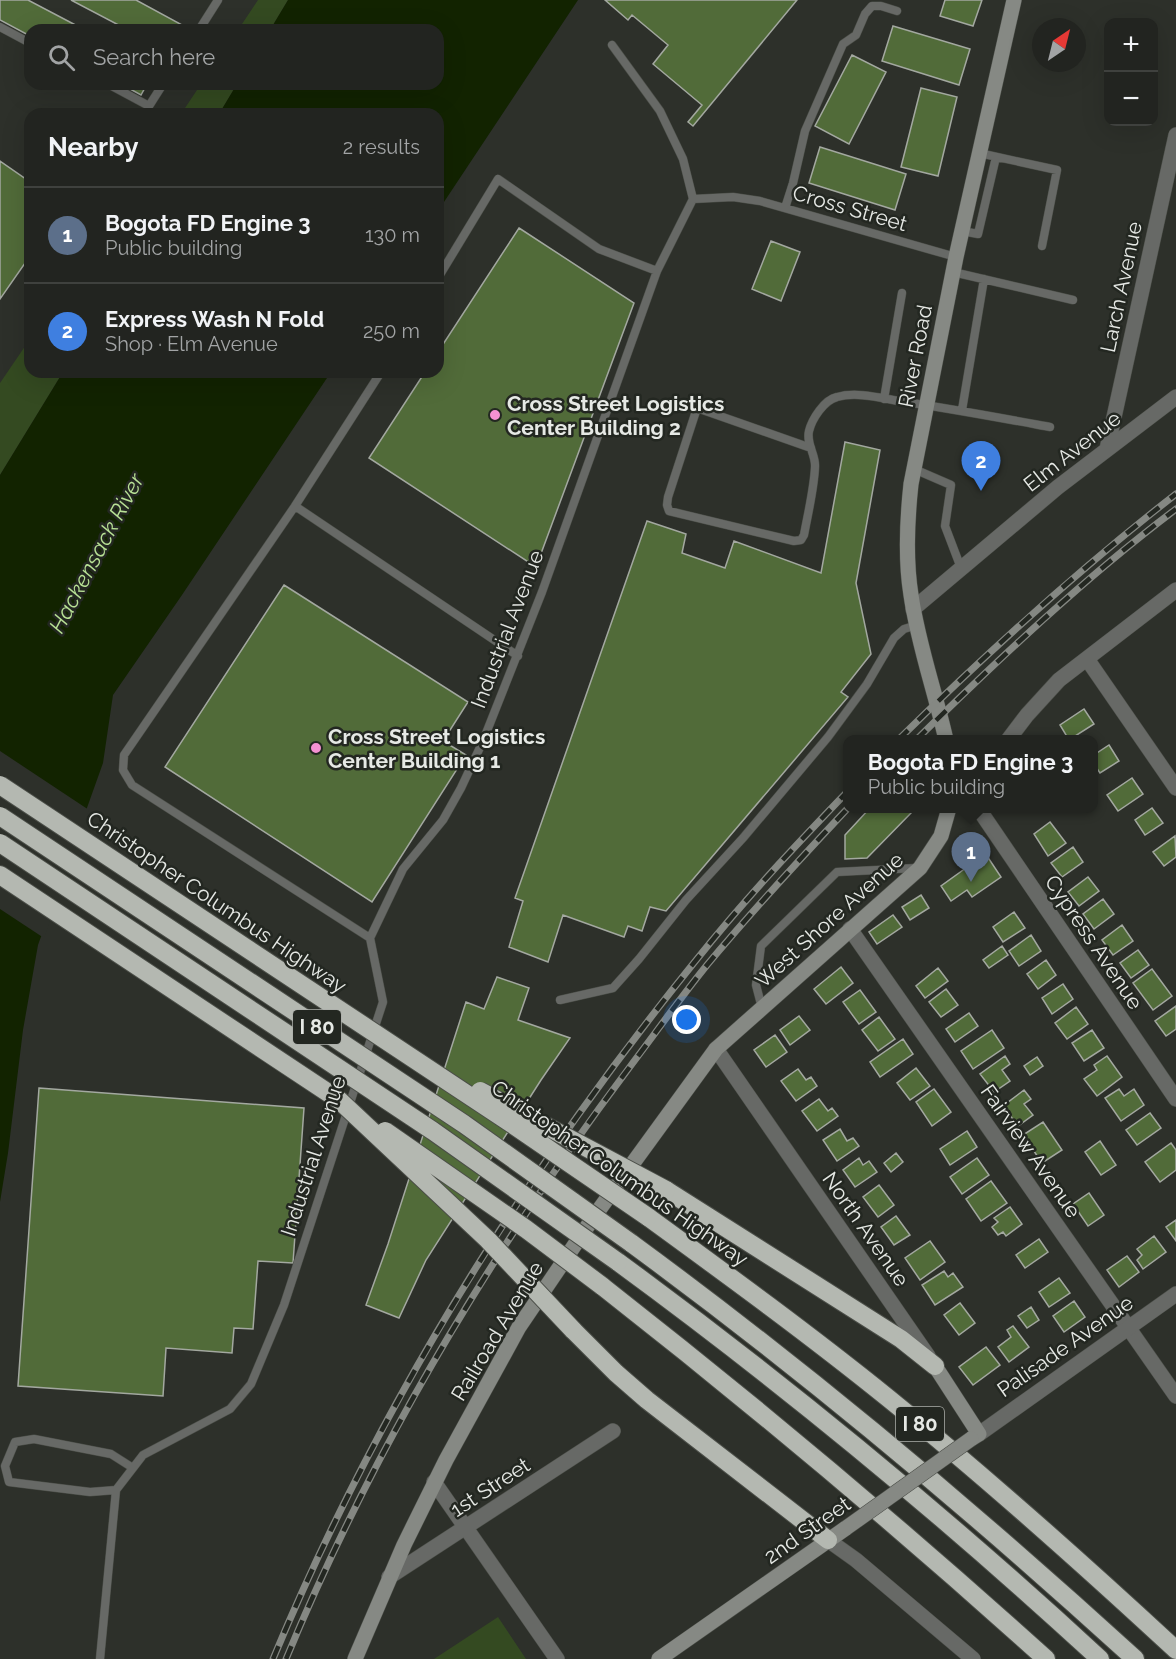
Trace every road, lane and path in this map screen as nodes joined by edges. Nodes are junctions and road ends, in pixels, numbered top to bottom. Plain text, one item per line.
1 (218, 0) edge
2 (1014, 0) edge
3 (897, 11) dead end
4 (203, 24) edge
5 (0, 27) edge
6 (24, 40) edge
7 (612, 45) dead end
8 (119, 90) edge
9 (159, 90) edge
10 (1176, 135) edge
11 (979, 153) junction
12 (996, 156) junction
13 (693, 199) junction
14 (785, 208) junction
15 (962, 231) junction
16 (1042, 246) dead end
17 (956, 257) junction
18 (444, 268) edge
19 (657, 271) junction
20 (953, 272) junction
21 (984, 279) junction
22 (902, 293) dead end
23 (1073, 300) dead end
24 (377, 378) edge
25 (1176, 397) edge
26 (884, 399) junction
27 (927, 405) junction
28 (962, 410) junction
29 (1050, 427) dead end
30 (811, 448) junction
31 (1107, 449) junction
32 (914, 469) junction
33 (295, 506) junction
34 (961, 568) junction
35 (1176, 590) edge
36 (913, 609) junction
37 (917, 625) junction
38 (518, 656) junction
39 (1087, 659) junction
40 (945, 735) edge
41 (1012, 735) edge
42 (0, 785) edge
43 (1176, 788) edge
44 (948, 813) edge
45 (981, 813) edge
46 (0, 816) edge
47 (0, 843) edge
48 (920, 868) junction
49 (0, 875) edge
50 (850, 929) junction
51 (370, 938) junction
52 (560, 1000) dead end
53 (762, 1008) junction
54 (386, 1041) junction
55 (716, 1049) junction
56 (1176, 1099) edge
57 (339, 1100) junction
58 (1176, 1294) edge
59 (1128, 1326) junction
60 (935, 1366) junction
61 (1176, 1396) edge
62 (613, 1431) dead end
63 (975, 1436) junction
64 (133, 1468) junction
65 (434, 1482) junction
66 (116, 1490) junction
67 (467, 1528) junction
68 (828, 1540) junction
69 (389, 1577) junction
70 (1176, 1650) edge
71 (100, 1659) edge
72 (355, 1659) edge
73 (557, 1659) edge
74 (659, 1659) edge
75 (973, 1659) edge
76 (1046, 1659) edge
77 (1100, 1659) edge
78 (1135, 1659) edge

1 - 4 lane
2 - 11 main road, River Road
3 - 14 lane
5 - 6 lane
7 - 13 lane
8 - 9 lane
10 - 31 street, Larch Avenue
11 - 12 lane
11 - 15 main road, River Road
12 - 15 lane
12 - 16 lane
13 - 14 lane, Cross Street
13 - 19 lane, Industrial Avenue
14 - 17 lane, Cross Street
15 - 17 main road, River Road
17 - 20 main road, River Road
18 - 19 lane
19 - 38 lane, Industrial Avenue
20 - 21 lane
20 - 27 main road, River Road
21 - 23 lane
21 - 28 lane
22 - 26 lane
24 - 33 lane
25 - 31 street, Elm Avenue
26 - 27 lane
26 - 30 lane
27 - 28 lane
27 - 32 main road, River Road
28 - 29 lane
30 - 30 lane
31 - 34 street, Elm Avenue
32 - 34 lane
32 - 36 main road, River Road
33 - 38 lane
33 - 51 lane
34 - 36 street, Elm Avenue
35 - 39 street
36 - 37 main road, River Road
37 - 40 main road, River Road
37 - 52 lane
38 - 51 lane, Industrial Avenue
39 - 41 street
39 - 43 street
42 - 54 highway, Christopher Columbus Highway / I 80, bridge
44 - 48 main road, West Shore Avenue
45 - 56 street, Cypress Avenue
46 - 78 highway, I 80, bridge
47 - 77 highway, I 80, bridge
48 - 50 main road, West Shore Avenue
48 - 53 lane
49 - 57 highway, I 80
50 - 53 main road, West Shore Avenue
50 - 59 street, Fairview Avenue
51 - 64 lane, Industrial Avenue
53 - 55 main road, West Shore Avenue
54 - 60 highway, bridge
54 - 70 highway, Christopher Columbus Highway / I 80, bridge
55 - 60 street, North Avenue
55 - 65 main road, Railroad Avenue
57 - 68 highway, bridge
57 - 76 highway, I 80, bridge
58 - 59 street, Palisade Avenue
59 - 61 street, Fairview Avenue
59 - 63 street, Palisade Avenue
60 - 63 main road, North Avenue
62 - 67 street, 1st Street
63 - 68 main road, 2nd Street, bridge
64 - 66 lane, Industrial Avenue
64 - 66 lane
65 - 67 street
65 - 69 main road, Railroad Avenue
66 - 71 lane
67 - 69 street, 1st Street
67 - 73 street
68 - 74 main road, 2nd Street
68 - 75 street
69 - 72 main road, Railroad Avenue

